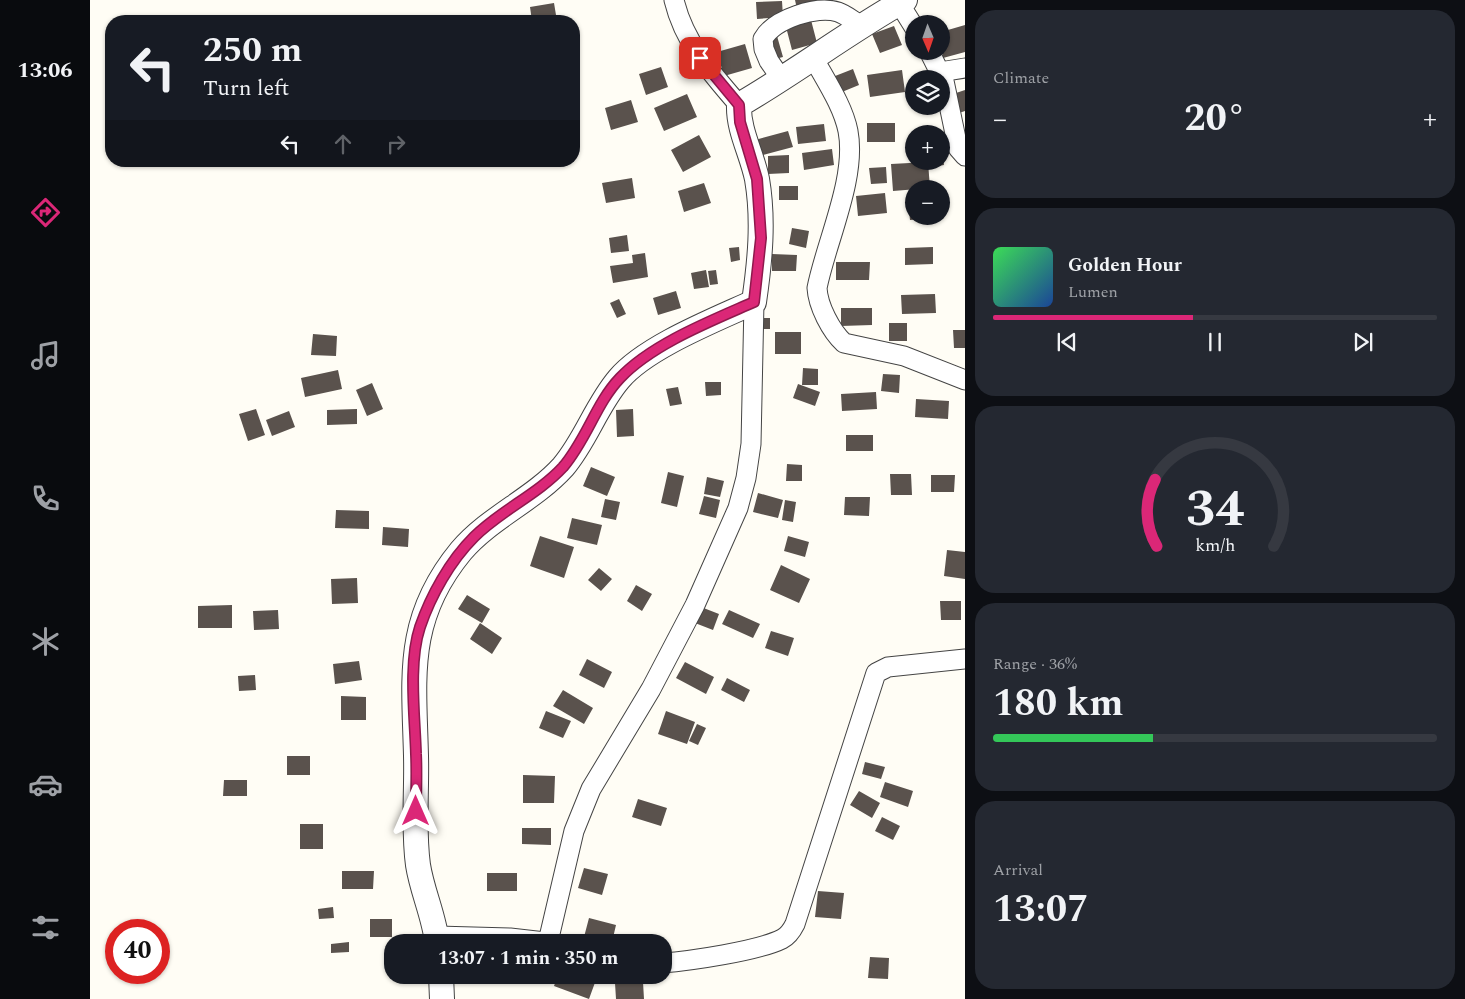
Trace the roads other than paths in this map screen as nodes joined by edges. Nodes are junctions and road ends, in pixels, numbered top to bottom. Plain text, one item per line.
1 (674, 0) edge
2 (892, 4) edge
3 (905, 18) edge
4 (862, 26) junction
5 (814, 59) junction
6 (965, 68) edge
7 (950, 70) edge
8 (782, 80) junction
9 (739, 105) junction
10 (950, 114) edge
11 (965, 156) edge
12 (754, 302) junction
13 (965, 380) edge
14 (965, 659) edge
15 (436, 934) edge
16 (548, 934) edge
17 (672, 961) edge
18 (441, 984) edge
19 (442, 999) edge

1 - 9 street
2 - 3 street
2 - 4 street
4 - 5 street
4 - 8 street
5 - 8 street
5 - 13 street
6 - 7 street
8 - 9 street
9 - 12 street
10 - 11 street
12 - 15 street
12 - 16 street
14 - 17 street
18 - 19 street

